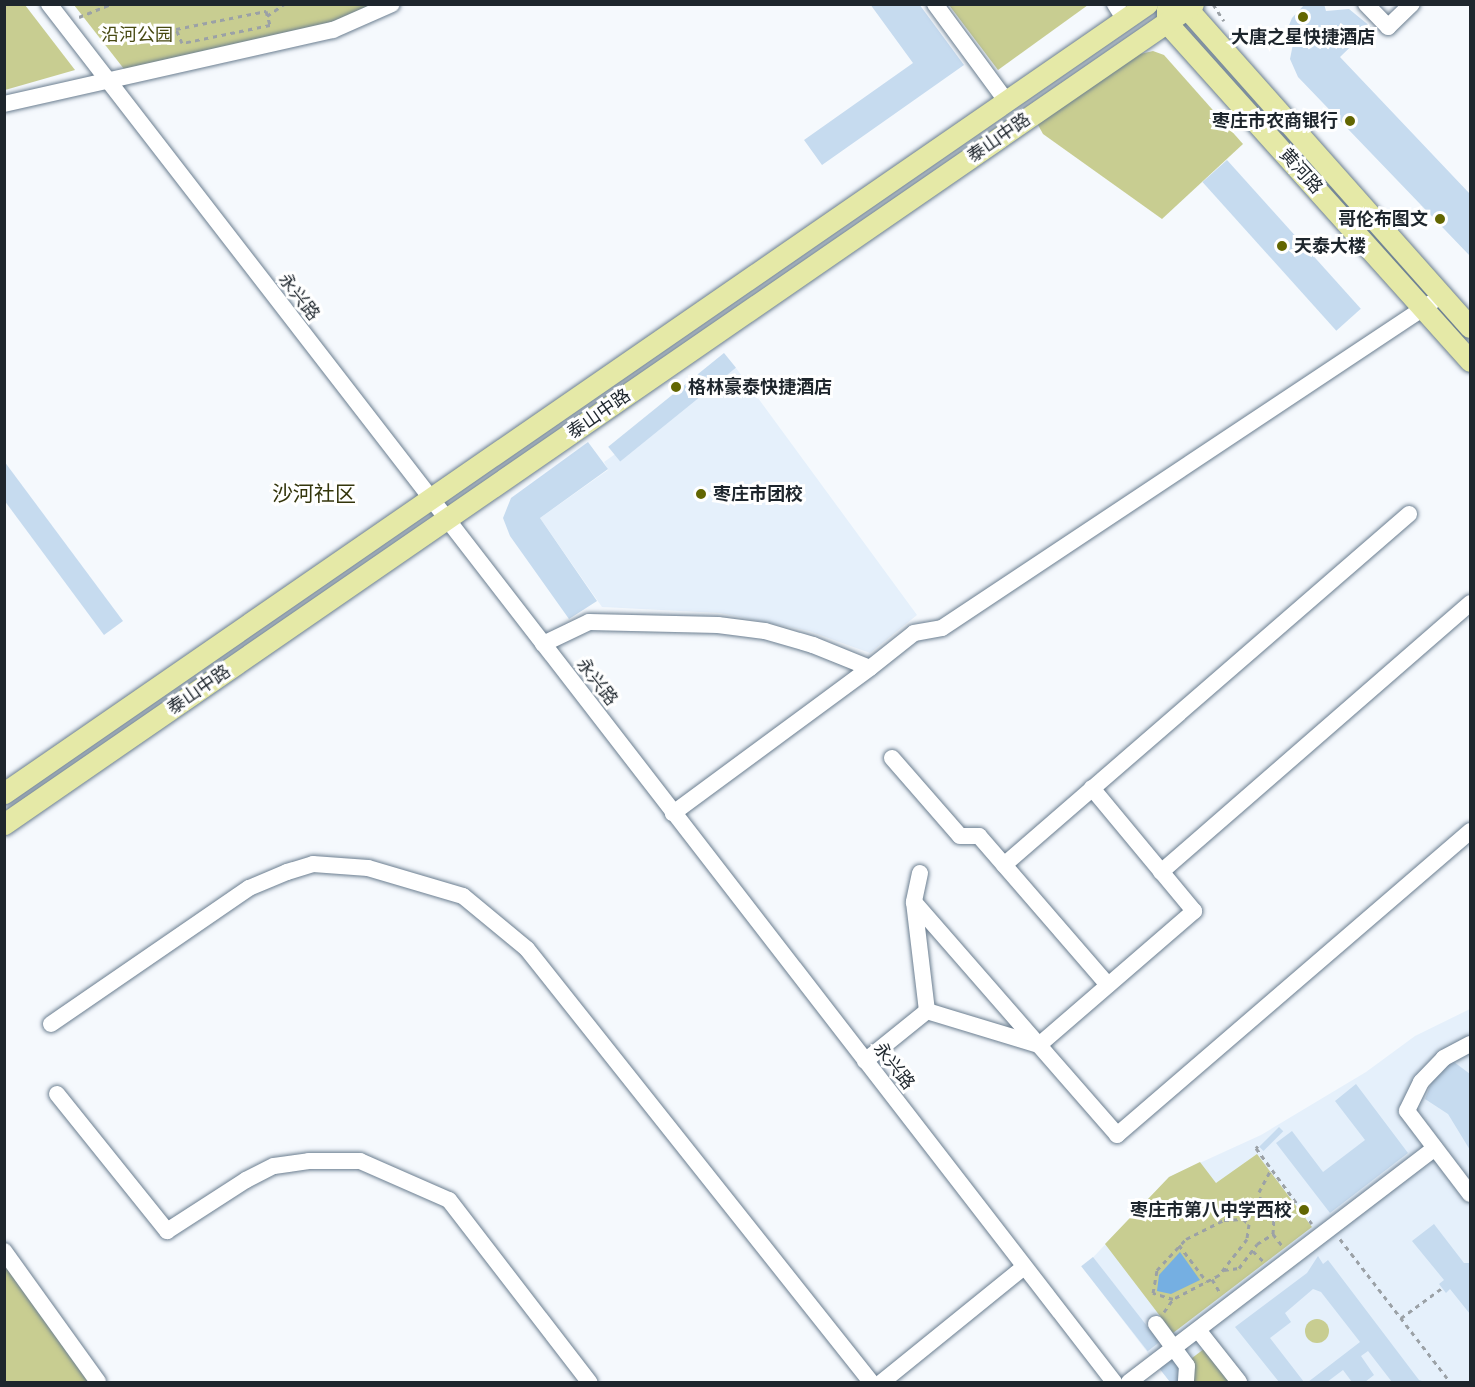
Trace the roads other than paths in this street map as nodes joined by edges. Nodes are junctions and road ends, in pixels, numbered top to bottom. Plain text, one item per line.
1 (49, 4) edge
2 (392, 4) edge
3 (935, 4) edge
4 (1147, 4) edge
5 (1366, 4) edge
6 (1412, 4) edge
7 (1182, 8) edge
8 (1120, 12) edge
9 (106, 79) junction
10 (1007, 102) junction
11 (4, 104) edge
12 (1444, 295) junction
13 (1425, 308) junction
14 (1470, 327) edge
15 (1470, 361) edge
16 (430, 499) junction
17 (1409, 514) dead end
18 (446, 519) junction
19 (1470, 603) edge
20 (543, 644) junction
21 (870, 668) junction
22 (892, 758) dead end
23 (1092, 788) junction
24 (4, 793) edge
25 (674, 813) junction
26 (4, 824) edge
27 (1470, 831) edge
28 (1004, 865) junction
29 (1161, 872) junction
30 (920, 873) dead end
31 (914, 902) junction
32 (1108, 985) junction
33 (927, 1011) junction
34 (51, 1023) dead end
35 (1470, 1044) edge
36 (1039, 1045) junction
37 (865, 1061) junction
38 (57, 1094) dead end
39 (1435, 1148) junction
40 (1470, 1194) edge
41 (4, 1251) edge
42 (1024, 1267) junction
43 (1156, 1324) dead end
44 (1198, 1330) junction
45 (1174, 1348) junction
46 (98, 1383) edge
47 (589, 1383) edge
48 (871, 1383) edge
49 (882, 1383) edge
50 (1114, 1383) edge
51 (1129, 1383) edge
52 (1186, 1383) edge
53 (1239, 1383) edge

1 - 9 street, 永兴路
2 - 9 street
3 - 10 street
4 - 8 main road, 泰山中路
5 - 6 street
7 - 12 main road, 黄河路
7 - 13 main road, 黄河路
7 - 18 main road, 泰山中路
8 - 10 main road, 泰山中路
9 - 11 street
9 - 16 street, 永兴路
10 - 16 main road, 泰山中路
12 - 13 street
12 - 14 main road, 黄河路
13 - 15 main road, 黄河路
13 - 21 street
16 - 18 street, 永兴路
16 - 24 main road, 泰山中路
17 - 23 street
18 - 20 street, 永兴路
18 - 26 main road, 泰山中路
19 - 29 street
20 - 21 street
20 - 25 street, 永兴路
21 - 25 street
22 - 28 street
23 - 28 street
23 - 29 street
25 - 37 street, 永兴路
27 - 36 street
28 - 32 street
29 - 32 street
30 - 31 street
31 - 33 street
31 - 36 street
32 - 36 street
33 - 36 street
33 - 37 street
34 - 48 street
35 - 39 street
37 - 42 street, 永兴路
38 - 47 street
39 - 40 street
39 - 44 street
41 - 46 street
42 - 49 street
42 - 50 street, 永兴路
43 - 45 street
44 - 45 street
44 - 53 street
45 - 51 street
45 - 52 street

